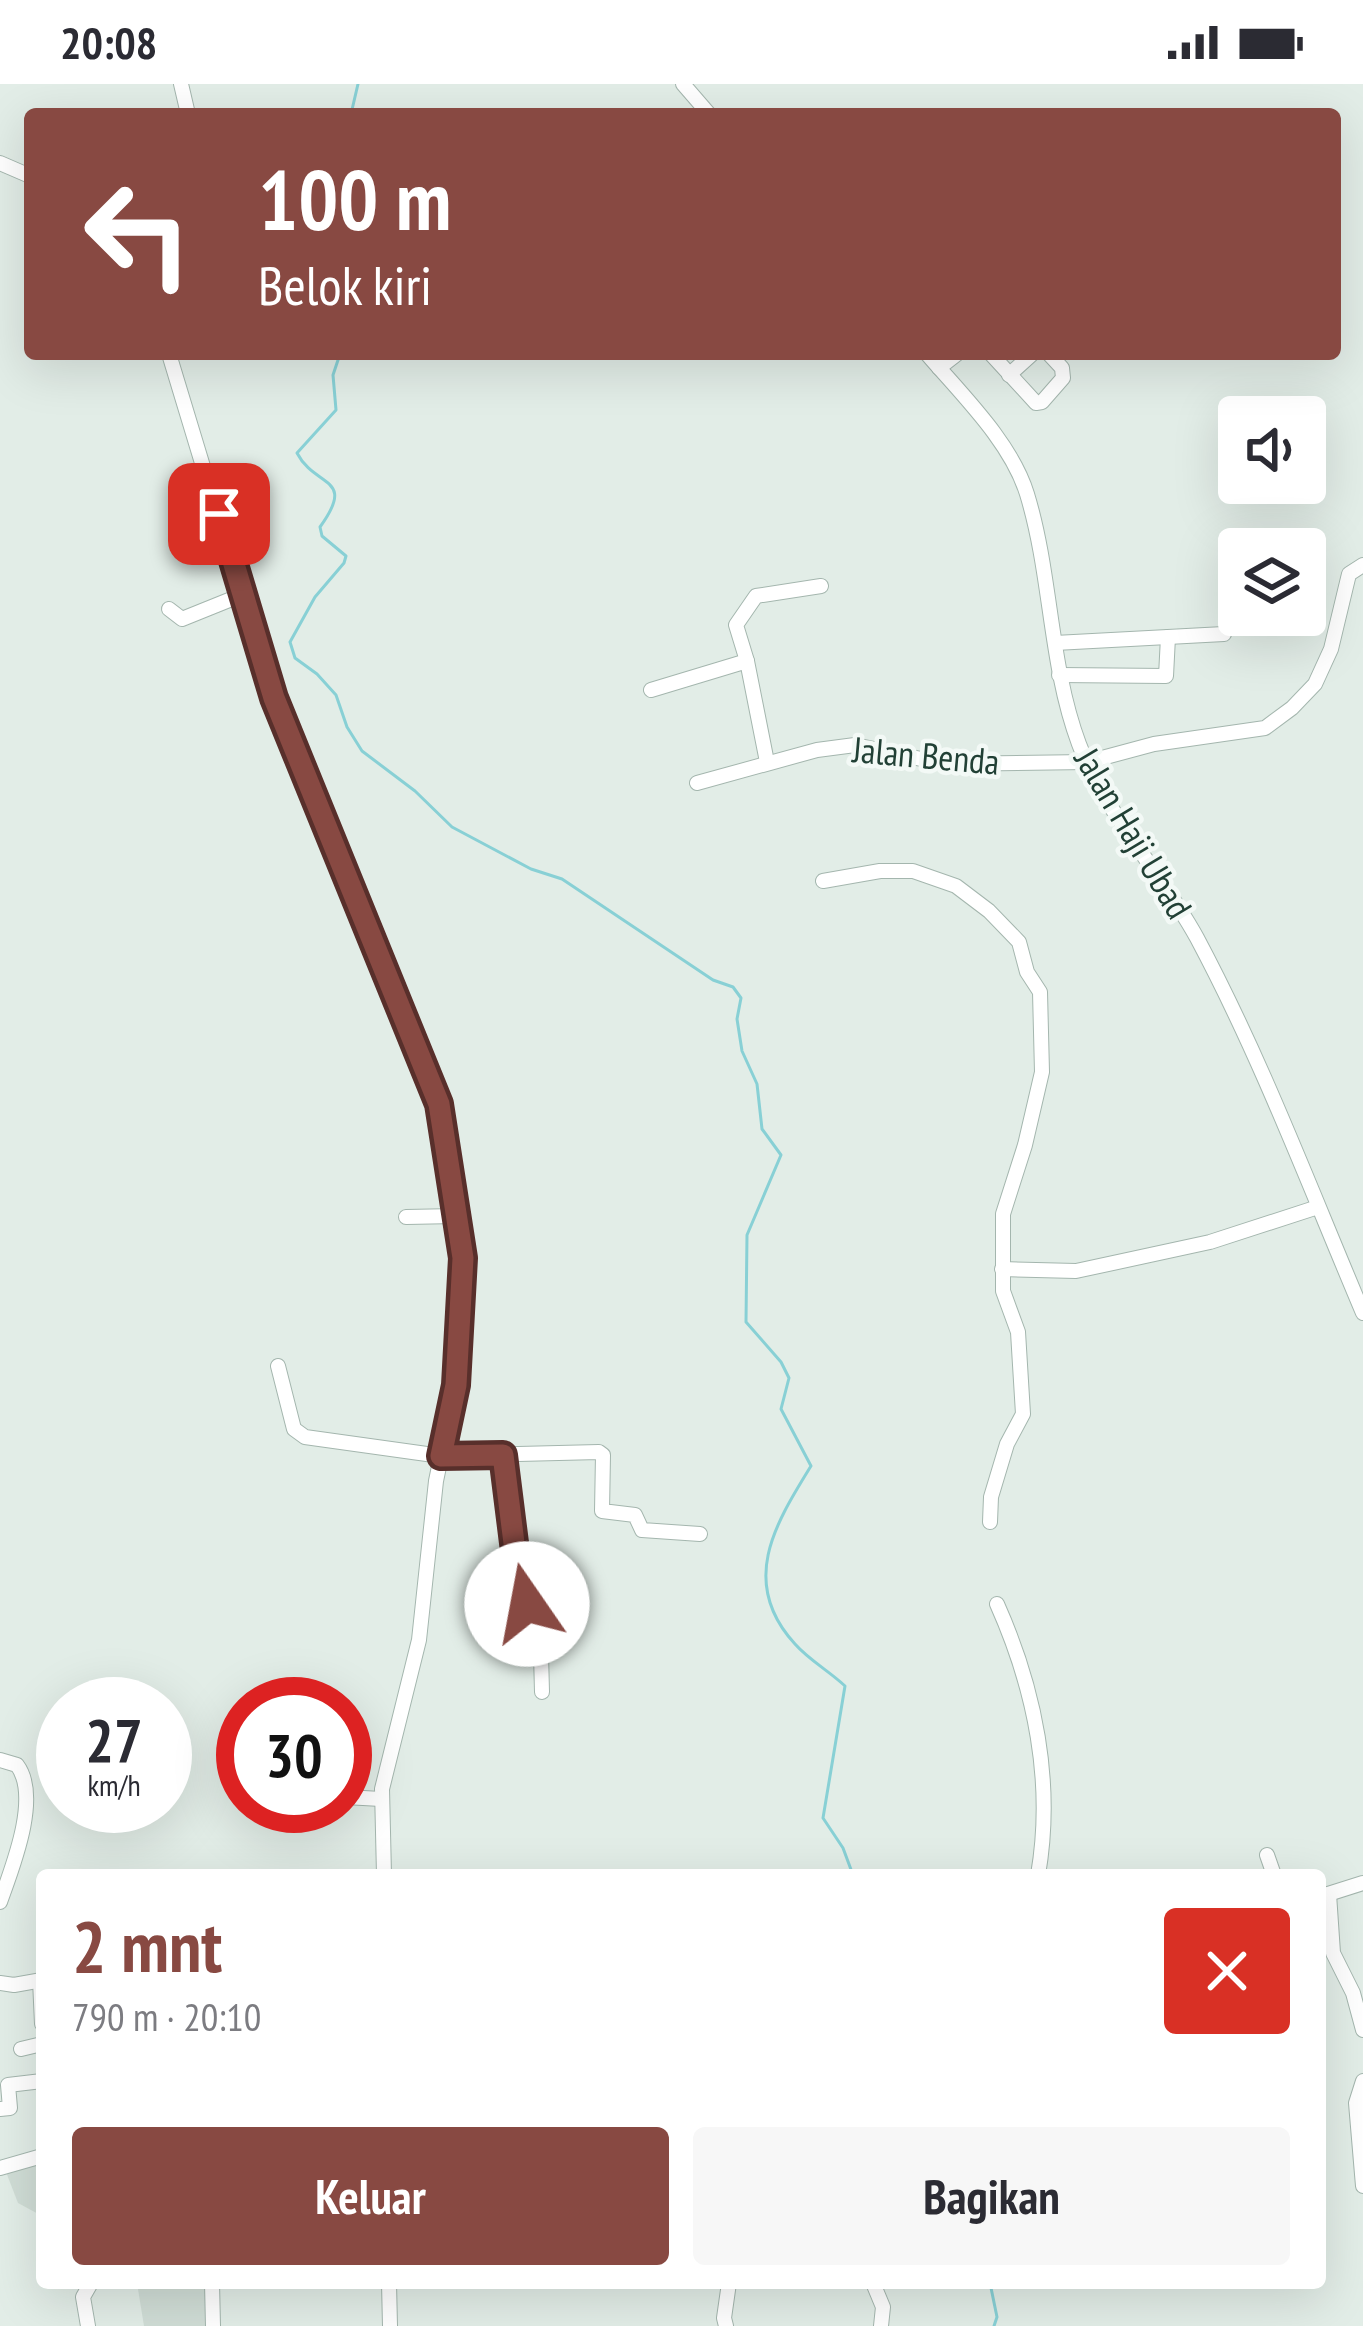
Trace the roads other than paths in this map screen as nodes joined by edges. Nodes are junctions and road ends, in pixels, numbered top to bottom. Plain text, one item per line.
1 (682, 84) edge
2 (704, 108) edge
3 (171, 360) edge
4 (932, 360) edge
5 (949, 360) edge
6 (996, 360) edge
7 (1025, 360) edge
8 (1055, 360) edge
9 (939, 368) junction
10 (1009, 375) junction
11 (1363, 565) edge
12 (821, 586) dead end
13 (244, 594) junction
14 (169, 609) dead end
15 (1218, 634) edge
16 (1168, 637) junction
17 (1055, 643) junction
18 (747, 661) junction
19 (1060, 675) junction
20 (650, 689) dead end
21 (767, 762) junction
22 (1087, 762) junction
23 (697, 783) dead end
24 (823, 881) dead end
25 (1318, 1207) junction
26 (456, 1216) junction
27 (406, 1217) dead end
28 (1002, 1269) junction
29 (1363, 1313) edge
30 (278, 1366) dead end
31 (503, 1455) junction
32 (441, 1456) junction
33 (991, 1522) dead end
34 (700, 1534) dead end
35 (998, 1604) dead end
36 (542, 1692) dead end
37 (0, 1760) edge
38 (372, 1798) edge
39 (381, 1799) junction
40 (1267, 1855) dead end
41 (384, 1869) edge
42 (1039, 1869) edge
43 (1272, 1869) edge
44 (1363, 1883) edge
45 (1326, 1894) edge
46 (0, 1902) edge
47 (1326, 1908) edge
48 (36, 1980) edge
49 (0, 1983) edge
50 (1363, 2030) edge
51 (36, 2045) edge
52 (21, 2049) dead end
53 (1363, 2081) edge
54 (36, 2082) edge
55 (0, 2109) edge
56 (36, 2158) edge
57 (0, 2168) edge
58 (1363, 2186) edge
59 (88, 2289) edge
60 (212, 2289) edge
61 (389, 2289) edge
62 (728, 2289) edge
63 (876, 2289) edge
64 (88, 2326) edge
65 (213, 2326) edge
66 (390, 2326) edge
67 (727, 2326) edge
68 (880, 2326) edge

1 - 2 street
3 - 13 street
4 - 9 street, Jalan Haji Ubad
5 - 9 street
6 - 10 street
7 - 10 street
8 - 10 street
9 - 17 street, Jalan Haji Ubad
11 - 22 street, Jalan Benda
12 - 18 street
13 - 14 street
13 - 26 street
15 - 16 street
16 - 17 street
16 - 19 street
17 - 19 street, Jalan Haji Ubad
18 - 20 street
18 - 21 street
19 - 22 street, Jalan Haji Ubad
21 - 22 street, Jalan Benda
21 - 23 street, Jalan Benda
22 - 25 street, Jalan Haji Ubad
24 - 28 street
25 - 28 street
25 - 29 street, Jalan Haji Ubad
26 - 27 street
26 - 32 street
28 - 33 street
30 - 32 street
31 - 32 street
31 - 34 street
31 - 36 street
32 - 39 street
35 - 42 street
37 - 46 street
38 - 39 street
39 - 41 street
40 - 43 street
44 - 45 street
47 - 50 street
48 - 49 street
51 - 52 street
53 - 58 street
54 - 55 street
56 - 57 street
59 - 64 street
60 - 65 street
61 - 66 street
62 - 67 street
63 - 68 street

